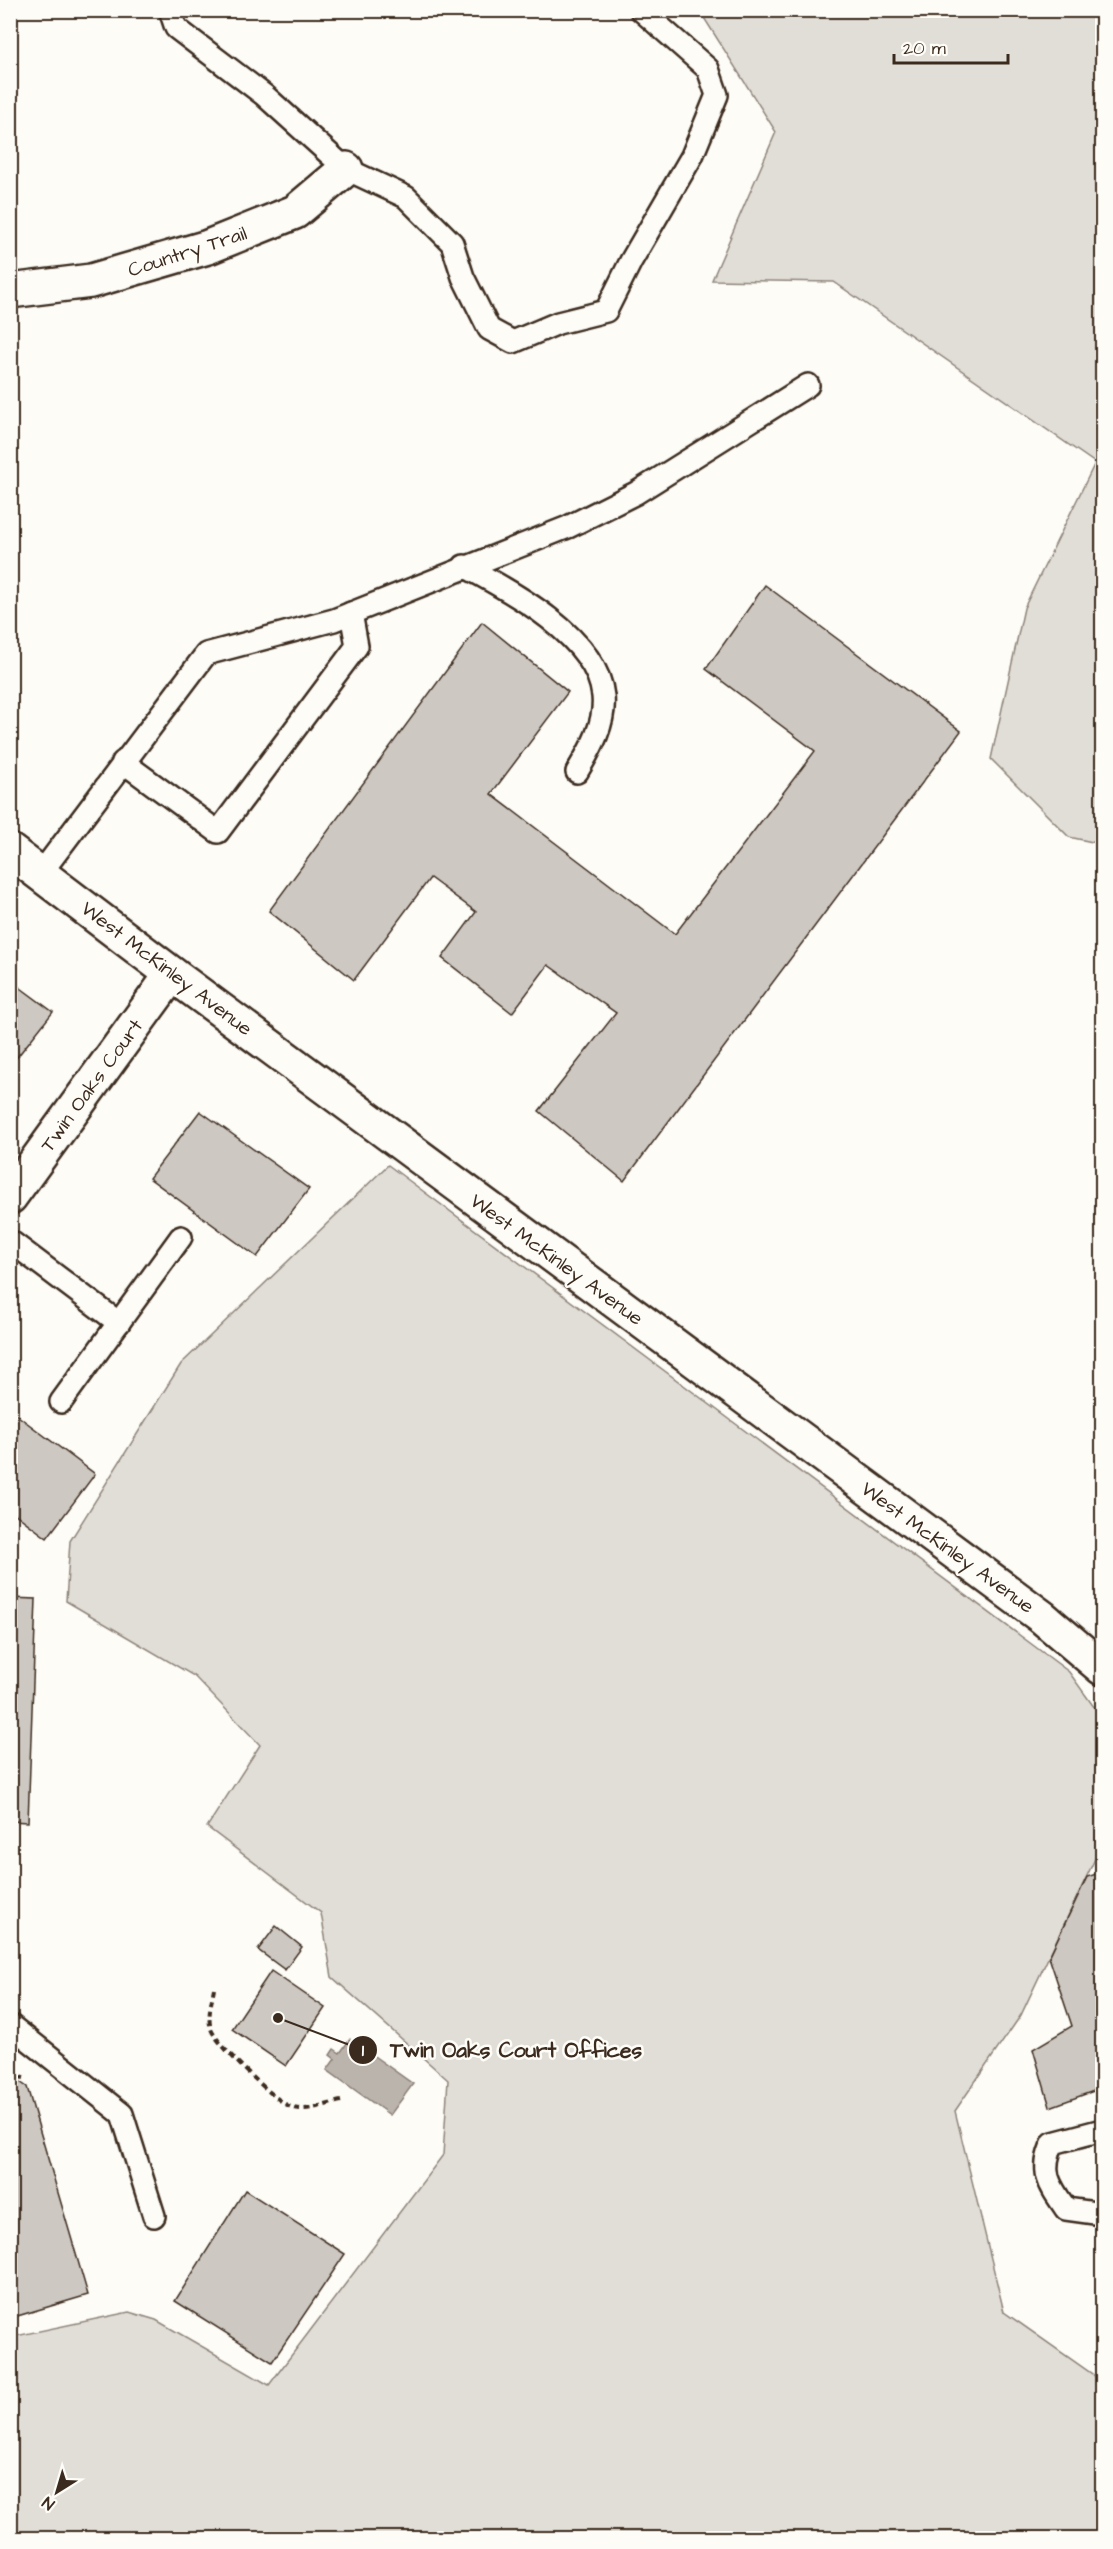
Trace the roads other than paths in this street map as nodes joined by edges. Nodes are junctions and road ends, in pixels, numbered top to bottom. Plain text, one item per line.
1 (170, 10) edge
2 (641, 10) edge
3 (346, 169) junction
4 (10, 291) edge
5 (808, 385) dead end
6 (464, 566) junction
7 (351, 613) junction
8 (123, 762) junction
9 (577, 772) dead end
10 (10, 851) edge
11 (41, 873) junction
12 (172, 974) junction
13 (10, 1197) edge
14 (181, 1237) dead end
15 (10, 1242) edge
16 (119, 1323) junction
17 (61, 1402) dead end
18 (1102, 1668) edge
19 (10, 2025) edge
20 (1102, 2130) edge
21 (1102, 2214) edge
22 (154, 2216) dead end

1 - 3 lane
2 - 3 lane
3 - 4 street, Country Trail
5 - 6 lane
6 - 7 lane
6 - 9 lane
7 - 8 lane
7 - 8 lane
8 - 11 lane
10 - 11 street, West McKinley Avenue
11 - 12 street, West McKinley Avenue
12 - 13 street, Twin Oaks Court
12 - 18 street, West McKinley Avenue
14 - 16 lane
15 - 16 lane
16 - 17 lane
19 - 22 lane
20 - 21 lane

